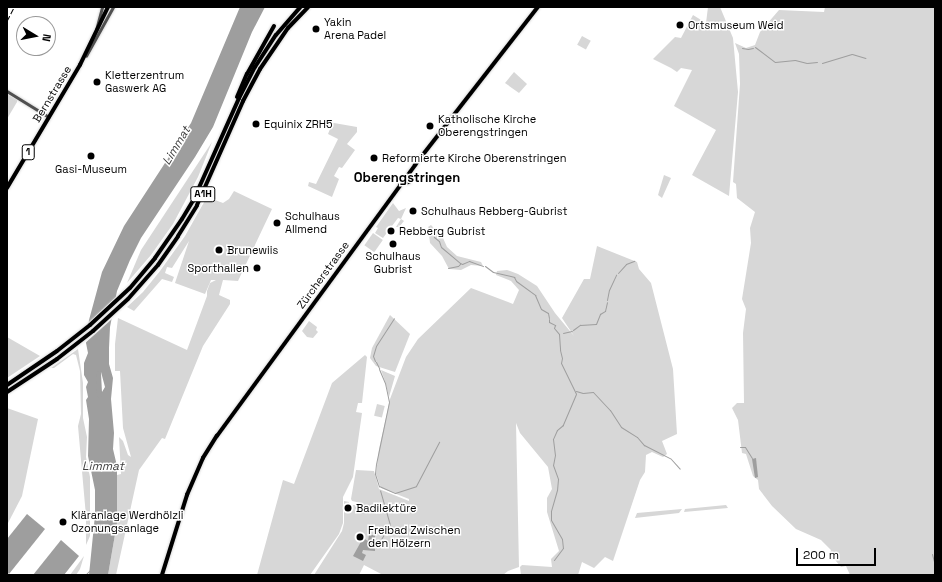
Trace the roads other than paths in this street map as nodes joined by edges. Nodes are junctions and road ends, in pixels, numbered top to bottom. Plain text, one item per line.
1 (102, 7) edge
2 (108, 7) edge
3 (113, 7) edge
4 (300, 7) edge
5 (308, 7) edge
6 (538, 7) edge
7 (274, 26) dead end
8 (85, 55) junction
9 (80, 65) junction
10 (7, 91) edge
11 (50, 117) junction
12 (216, 151) junction
13 (409, 182) dead end
14 (400, 184) junction
15 (7, 188) edge
16 (7, 385) edge
17 (7, 392) edge
18 (162, 575) edge

1 - 8 street
2 - 8 main road, Bernstrasse / 1
3 - 9 street
4 - 12 highway, A1H
5 - 17 highway, A1H
6 - 14 main road, Zürcherstrasse
7 - 12 highway
8 - 9 main road, Bernstrasse / 1
9 - 11 main road, Bernstrasse / 1
10 - 11 street
11 - 15 main road, Bernstrasse / 1
12 - 16 highway, A1H
13 - 14 main road
14 - 18 main road, Zürcherstrasse

